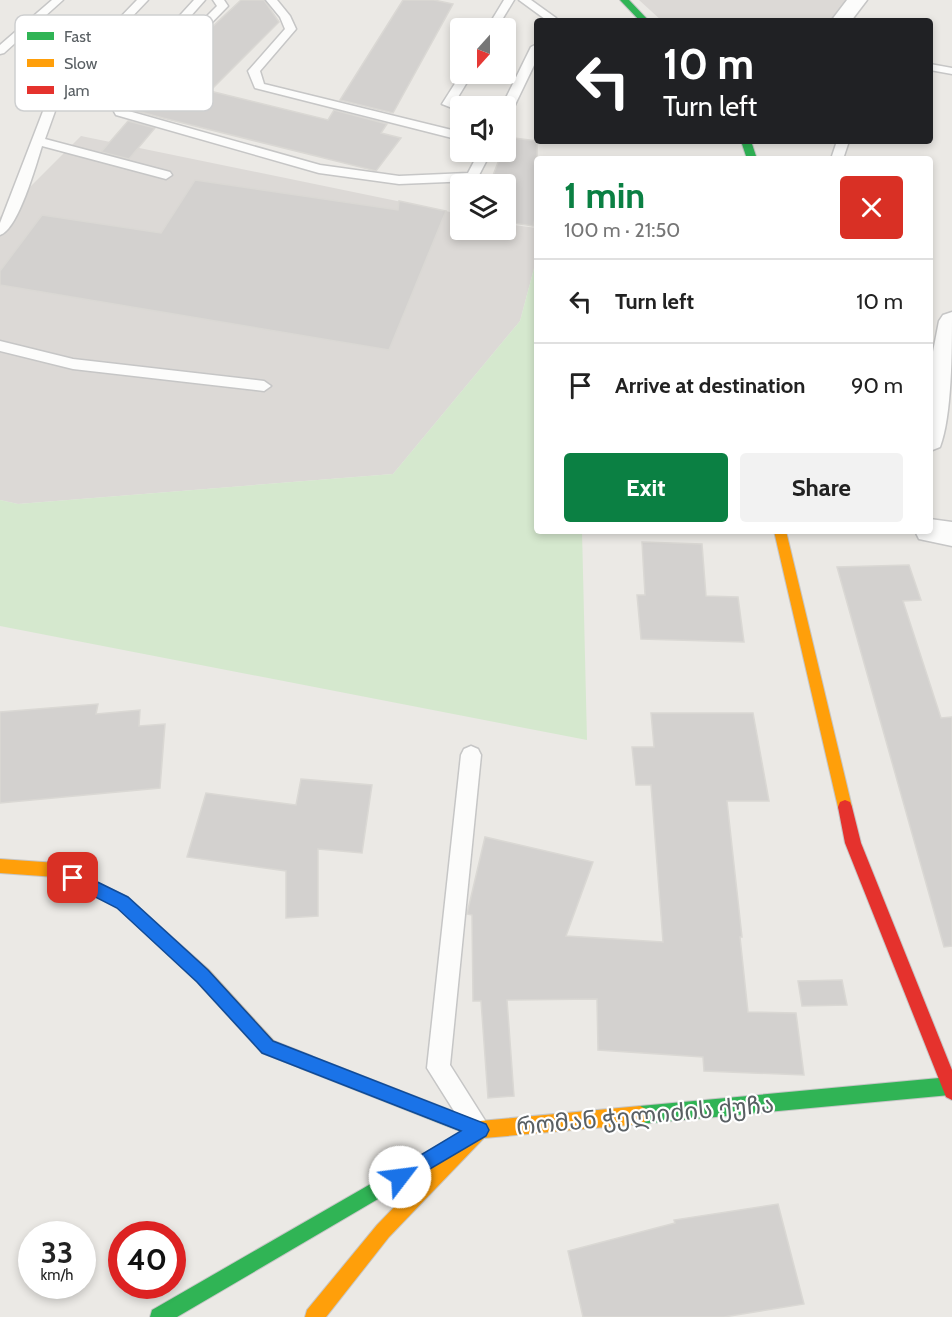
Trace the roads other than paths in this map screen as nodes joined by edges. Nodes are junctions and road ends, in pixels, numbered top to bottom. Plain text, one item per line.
1 (40, 0) edge
2 (143, 0) edge
3 (200, 0) edge
4 (218, 0) edge
5 (271, 0) edge
6 (509, 0) edge
7 (524, 0) edge
8 (624, 0) edge
9 (857, 0) edge
10 (56, 1) edge
11 (40, 15) edge
12 (129, 15) edge
13 (186, 15) edge
14 (213, 16) edge
15 (498, 18) edge
16 (551, 18) edge
17 (642, 18) edge
18 (843, 18) edge
19 (15, 38) edge
20 (0, 51) edge
21 (534, 52) edge
22 (933, 68) edge
23 (952, 71) edge
24 (513, 96) edge
25 (49, 111) edge
26 (119, 111) edge
27 (450, 134) edge
28 (37, 141) junction
29 (480, 162) edge
30 (166, 175) dead end
31 (0, 231) edge
32 (952, 321) edge
33 (0, 346) edge
34 (264, 386) dead end
35 (933, 424) edge
36 (933, 531) edge
37 (781, 534) edge
38 (952, 534) edge
39 (471, 755) dead end
40 (0, 866) edge
41 (951, 1088) edge
42 (480, 1130) junction
43 (159, 1317) edge
44 (314, 1317) edge

1 - 10 lane
2 - 12 lane
3 - 13 lane
4 - 14 lane
5 - 27 lane
6 - 15 lane
7 - 16 lane
8 - 17 street
9 - 18 street
10 - 11 lane
19 - 20 lane
21 - 24 lane
22 - 23 lane
25 - 28 lane
26 - 29 lane
28 - 30 lane
28 - 31 lane
32 - 35 street
33 - 34 lane
36 - 38 street
37 - 41 street
39 - 42 lane
40 - 42 street
41 - 42 street, რომან ჭელიძის ქუჩა
42 - 43 street
42 - 44 street

